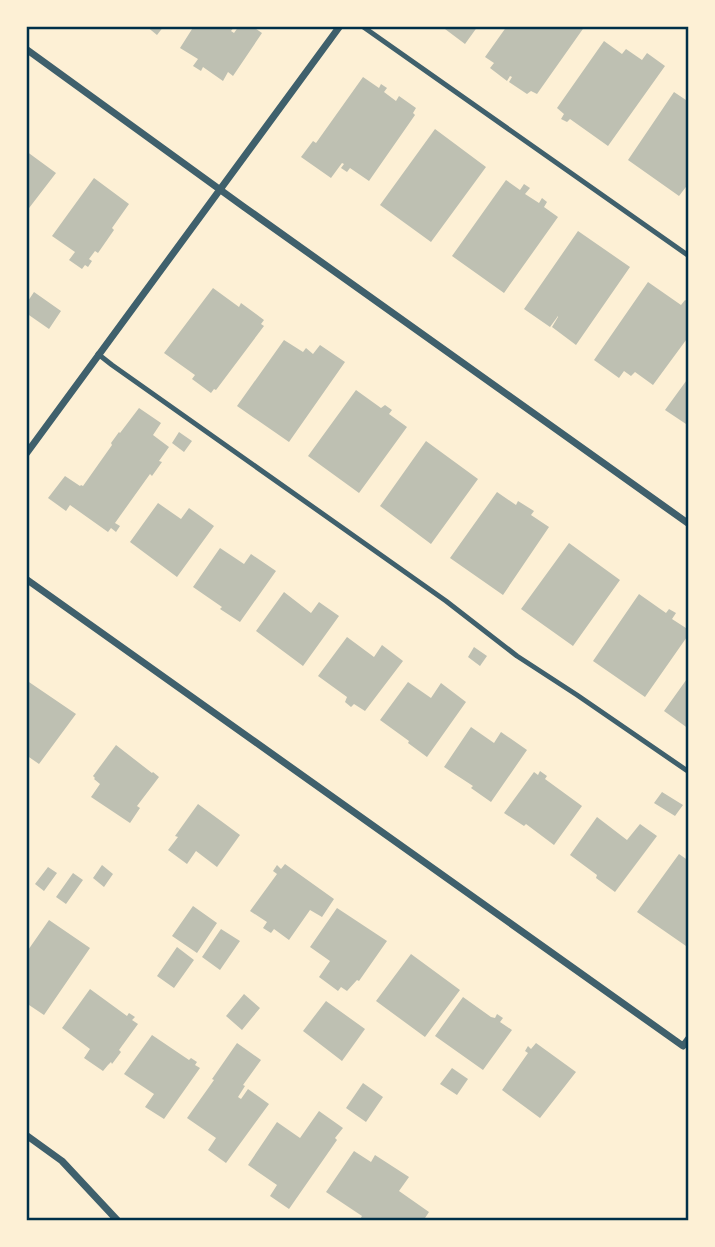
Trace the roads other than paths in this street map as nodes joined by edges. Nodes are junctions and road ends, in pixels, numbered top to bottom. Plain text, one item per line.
1 (340, 26) edge
2 (362, 26) edge
3 (26, 49) edge
4 (220, 190) junction
5 (689, 256) edge
6 (98, 354) junction
7 (26, 454) edge
8 (689, 524) edge
9 (26, 579) edge
10 (689, 772) edge
11 (689, 1038) edge
12 (26, 1135) edge
13 (118, 1221) edge

1 - 4 street
2 - 5 lane
3 - 4 street
4 - 6 street
4 - 8 street
6 - 7 street
6 - 10 lane
9 - 11 street
12 - 13 street

